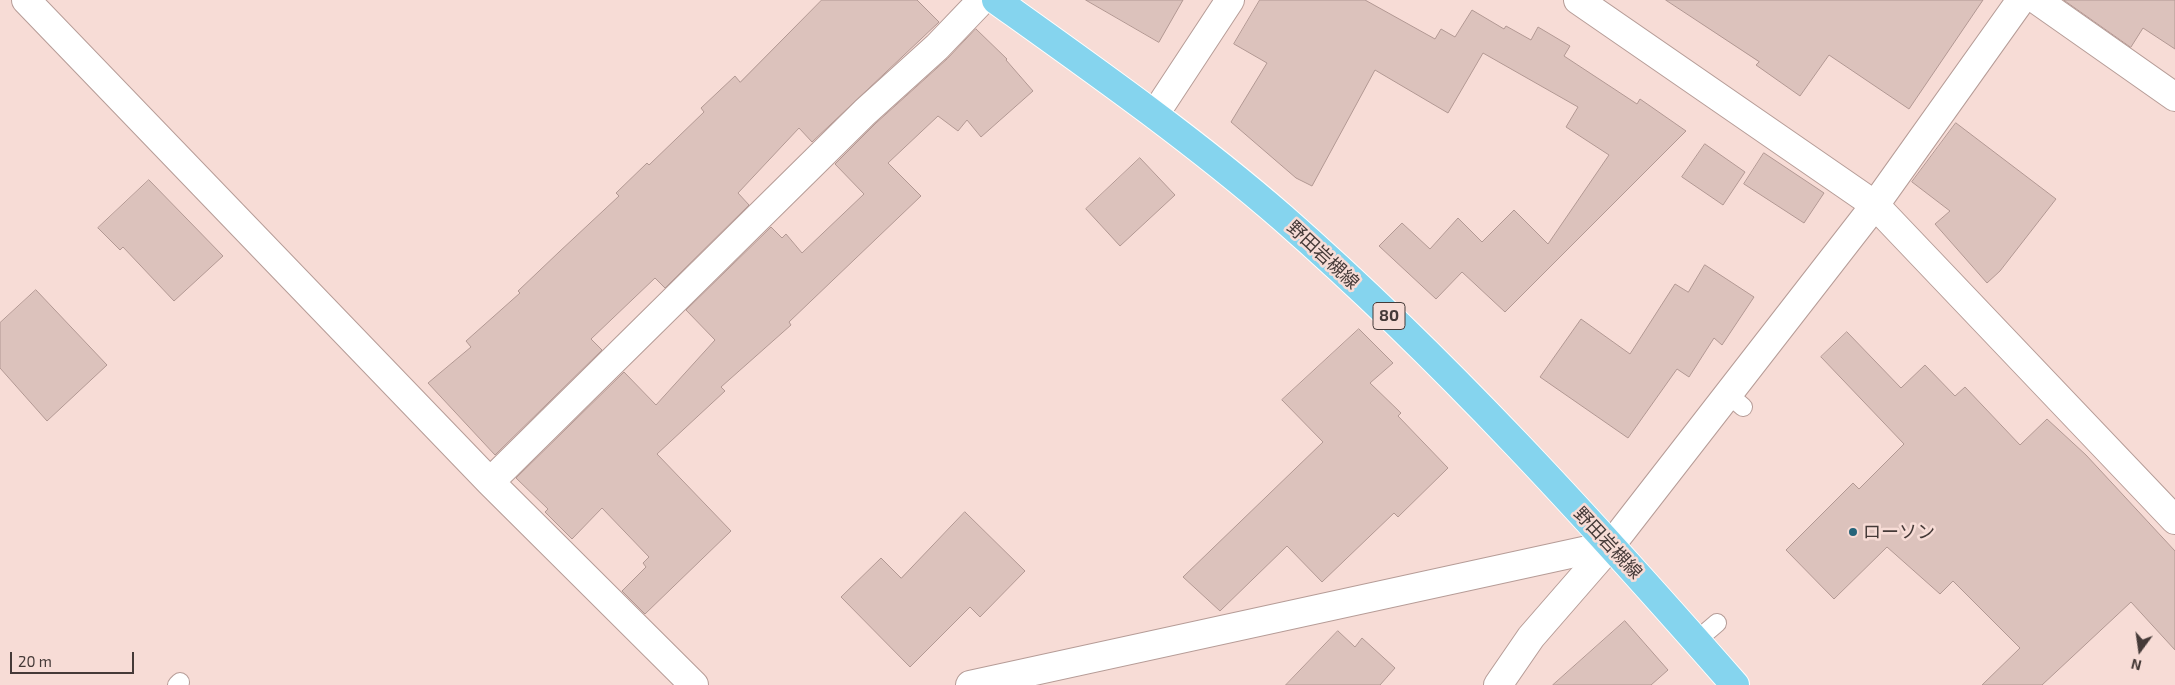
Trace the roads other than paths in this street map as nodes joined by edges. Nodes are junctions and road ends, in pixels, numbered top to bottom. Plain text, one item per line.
1 (26, 0) edge
2 (982, 0) edge
3 (996, 0) edge
4 (1230, 0) edge
5 (1578, 0) edge
6 (2022, 0) edge
7 (2037, 0) edge
8 (2175, 97) edge
9 (1155, 114) junction
10 (1875, 205) junction
11 (490, 482) junction
12 (2175, 520) edge
13 (1611, 545) junction
14 (1717, 622) dead end
15 (1696, 642) junction
16 (694, 685) edge
17 (970, 685) edge
18 (1498, 685) edge
19 (1734, 685) edge

1 - 11 street
2 - 11 street
3 - 9 main road, 野田岩槻線 / 80
4 - 9 street
5 - 10 street
6 - 10 street
7 - 8 street
9 - 13 main road, 野田岩槻線 / 80
10 - 12 street
10 - 13 street
11 - 16 street
13 - 15 main road, 野田岩槻線 / 80
13 - 17 street
13 - 18 street
14 - 15 lane
15 - 19 main road, 野田岩槻線 / 80

